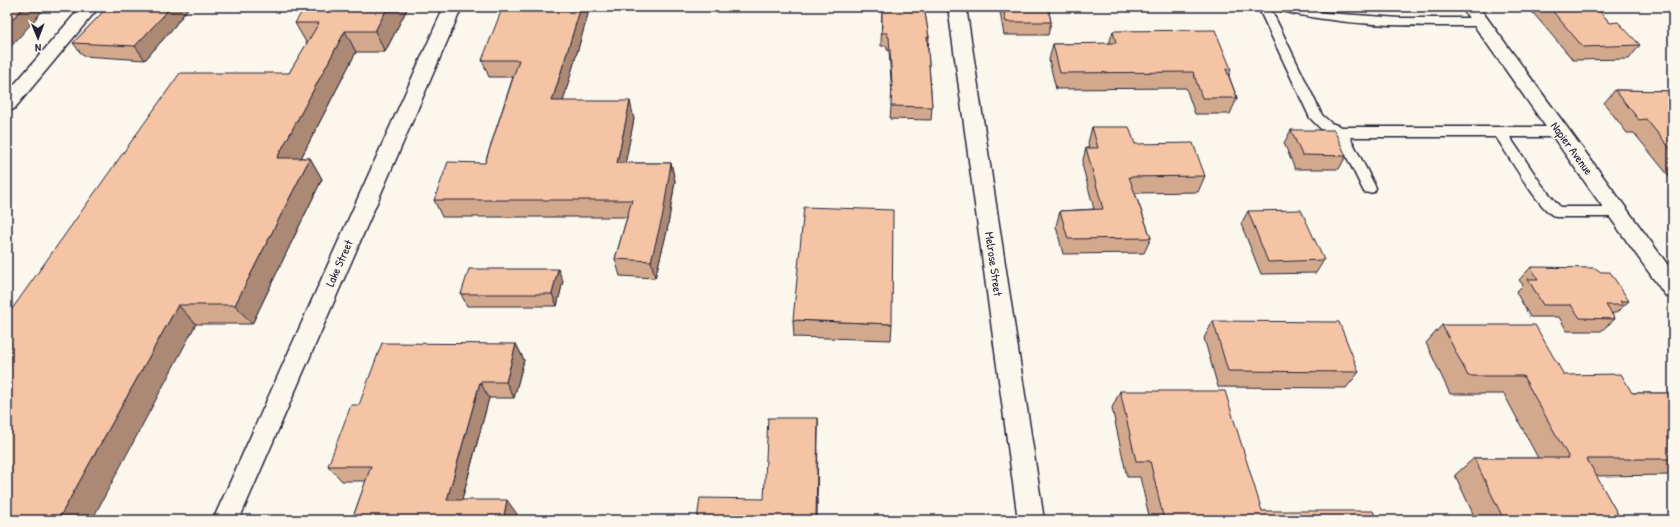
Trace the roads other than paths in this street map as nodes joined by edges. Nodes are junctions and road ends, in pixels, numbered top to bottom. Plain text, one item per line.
1 (90, 7) edge
2 (453, 7) edge
3 (956, 7) edge
4 (1264, 7) edge
5 (1278, 7) edge
6 (1476, 15) edge
7 (7, 105) edge
8 (1341, 132) junction
9 (1500, 132) junction
10 (1560, 132) junction
11 (1369, 188) dead end
12 (1617, 212) junction
13 (1673, 289) edge
14 (226, 520) edge
15 (1031, 520) edge

1 - 7 street
2 - 14 street, Lake Street
3 - 15 street, Melrose Street
4 - 8 lane
5 - 6 lane
6 - 10 street, Napier Avenue
8 - 9 lane
8 - 11 lane
9 - 10 lane
9 - 12 lane
10 - 12 street, Napier Avenue
12 - 13 street, Napier Avenue

